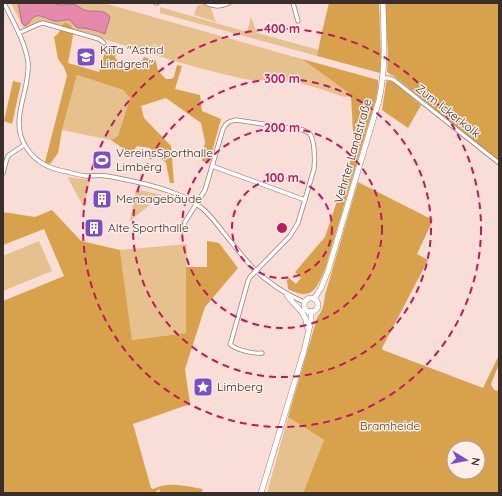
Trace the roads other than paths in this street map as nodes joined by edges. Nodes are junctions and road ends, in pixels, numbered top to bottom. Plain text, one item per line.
1 (4, 3) edge
2 (206, 3) edge
3 (229, 3) edge
4 (294, 3) edge
5 (383, 3) edge
6 (298, 21) dead end
7 (19, 33) junction
8 (104, 43) dead end
9 (383, 78) junction
10 (24, 145) junction
11 (499, 164) edge
12 (212, 166) junction
13 (3, 173) edge
14 (305, 200) junction
15 (196, 204) junction
16 (182, 231) dead end
17 (256, 270) junction
18 (287, 295) junction
19 (314, 299) junction
20 (304, 302) junction
21 (311, 311) junction
22 (309, 332) junction
23 (262, 353) dead end
24 (262, 493) edge

1 - 7 street
2 - 3 street
4 - 6 street
5 - 9 main road, Vehrter Landstraße
7 - 8 street
7 - 10 street
9 - 11 street, Zum Ickerkolk
9 - 19 main road, Vehrter Landstraße
10 - 13 street
10 - 15 street
12 - 14 street
12 - 14 street
12 - 15 street
14 - 17 street
15 - 16 street
15 - 17 street
17 - 18 street
17 - 23 street
18 - 20 street
18 - 22 main road
19 - 20 main road
19 - 21 main road
20 - 21 main road
21 - 22 main road
22 - 24 main road

